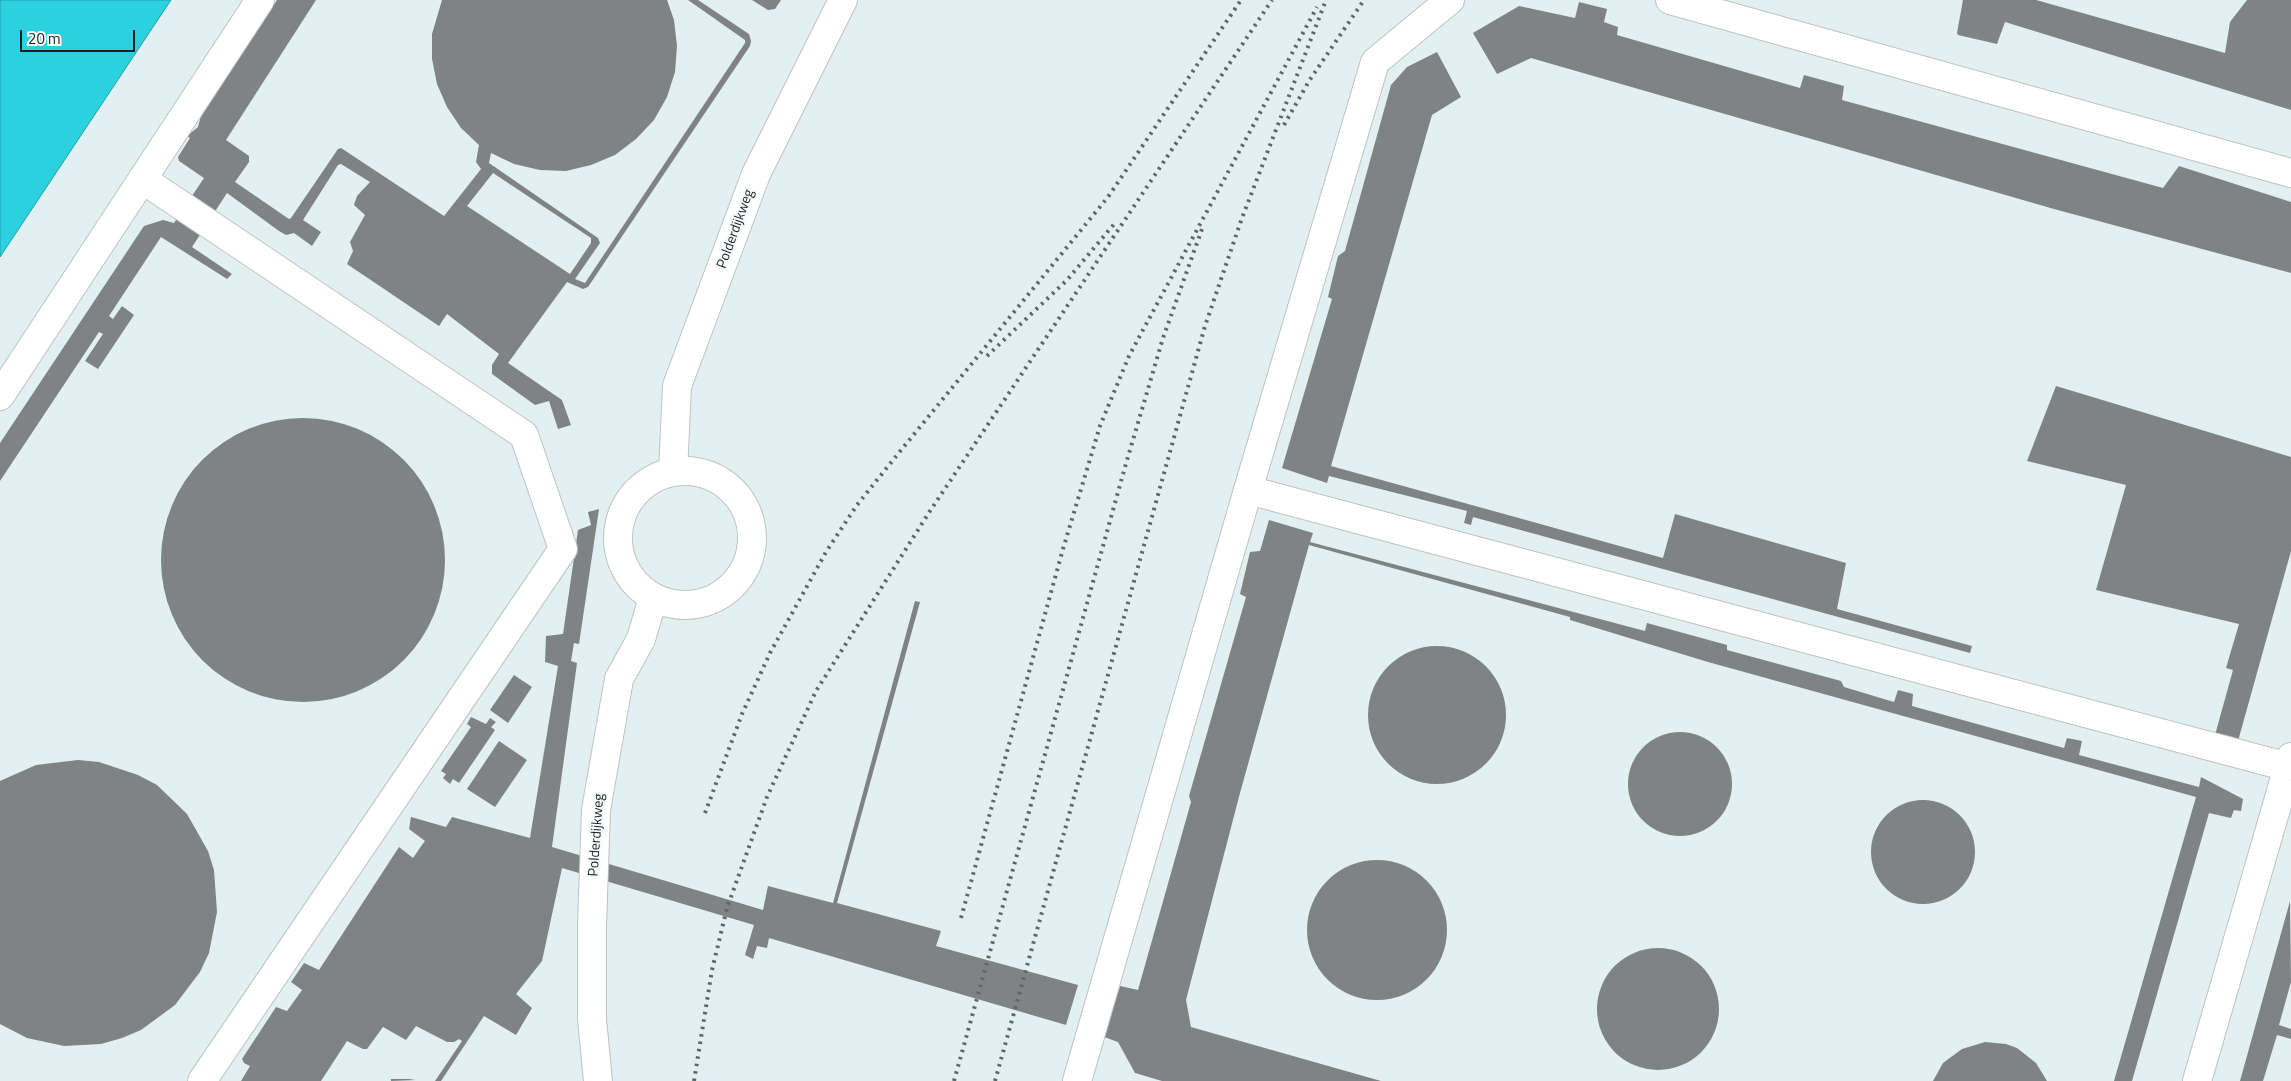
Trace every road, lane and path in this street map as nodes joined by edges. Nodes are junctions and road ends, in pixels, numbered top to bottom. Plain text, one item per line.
1 (260, 0) edge
2 (843, 0) edge
3 (1450, 0) edge
4 (1670, 0) edge
5 (2291, 173) edge
6 (142, 179) junction
7 (0, 396) edge
8 (673, 472) junction
9 (1248, 490) junction
10 (653, 598) junction
11 (2290, 762) edge
12 (202, 1081) edge
13 (598, 1081) edge
14 (1077, 1081) edge
15 (2197, 1081) edge

1 - 6 street
2 - 8 street, Polderdijkweg
3 - 9 street
4 - 5 street
6 - 7 street
6 - 12 street
8 - 10 street
8 - 10 street
9 - 11 street
9 - 14 street
10 - 13 street, Polderdijkweg
11 - 15 street

